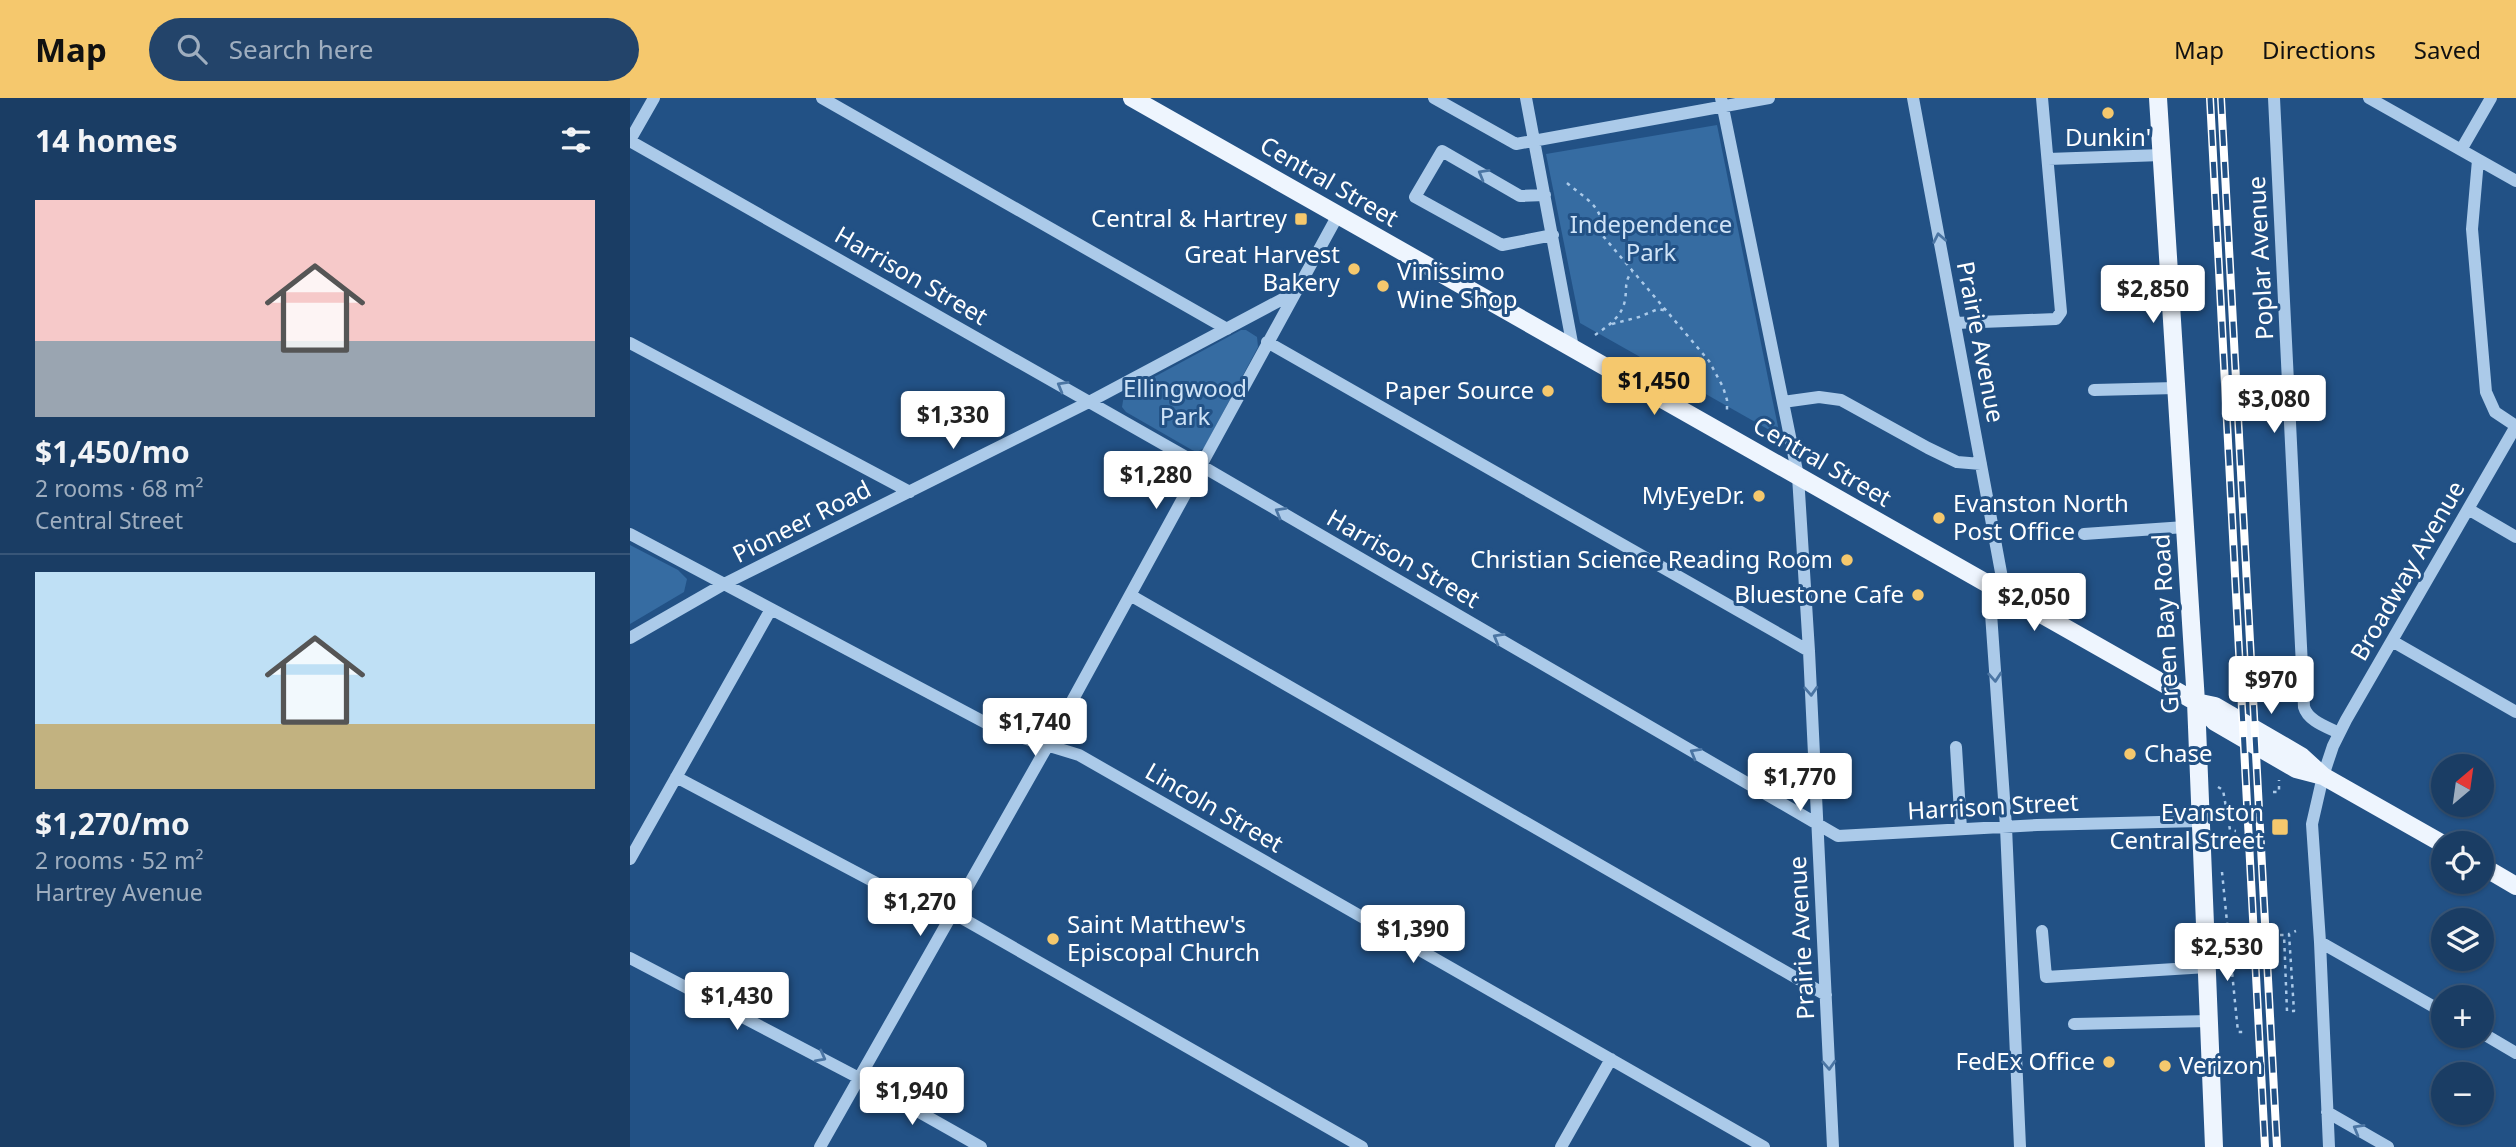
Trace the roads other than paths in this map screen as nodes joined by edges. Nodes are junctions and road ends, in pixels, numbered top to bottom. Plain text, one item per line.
1 (654, 98) edge
2 (822, 98) edge
3 (1132, 98) edge
4 (1434, 98) edge
5 (1526, 98) edge
6 (1769, 98) edge
7 (1913, 98) edge
8 (2042, 98) edge
9 (2158, 98) edge
10 (2274, 98) edge
11 (2369, 98) edge
12 (2491, 98) edge
13 (1722, 102) edge
14 (630, 140) edge
15 (1534, 140) junction
16 (2461, 150) junction
17 (2162, 155) junction
18 (2048, 159) junction
19 (2478, 160) junction
20 (2516, 181) edge
21 (1545, 195) junction
22 (1338, 215) junction
23 (1552, 235) junction
24 (1293, 294) junction
25 (1955, 323) junction
26 (1227, 329) junction
27 (1267, 342) junction
28 (630, 343) edge
29 (1573, 348) junction
30 (2176, 388) junction
31 (2094, 390) dead end
32 (1089, 402) junction
33 (1783, 402) junction
34 (2516, 426) edge
35 (1981, 464) junction
36 (1200, 465) junction
37 (1798, 476) junction
38 (910, 492) junction
39 (2468, 509) junction
40 (2185, 527) junction
41 (630, 534) edge
42 (2084, 534) dead end
43 (2516, 537) edge
44 (724, 584) junction
45 (1989, 585) junction
46 (2005, 594) junction
47 (1130, 595) junction
48 (771, 609) junction
49 (630, 638) edge
50 (2392, 641) junction
51 (1809, 651) junction
52 (2196, 702) junction
53 (2516, 712) edge
54 (2339, 733) junction
55 (1048, 745) junction
56 (1956, 747) dead end
57 (2323, 776) junction
58 (676, 777) junction
59 (2200, 821) junction
60 (1817, 824) junction
61 (2006, 827) junction
62 (1961, 829) junction
63 (2431, 837) edge
64 (630, 859) edge
65 (2494, 873) edge
66 (2516, 886) edge
67 (950, 917) junction
68 (2042, 931) dead end
69 (2320, 942) junction
70 (630, 958) edge
71 (2207, 967) junction
72 (1826, 995) junction
73 (2431, 1005) edge
74 (2209, 1021) junction
75 (2074, 1024) dead end
76 (2494, 1040) edge
77 (2516, 1053) edge
78 (1611, 1059) junction
79 (859, 1078) junction
80 (2327, 1112) junction
81 (820, 1147) edge
82 (981, 1147) edge
83 (1362, 1147) edge
84 (1561, 1147) edge
85 (1764, 1147) edge
86 (1833, 1147) edge
87 (2020, 1147) edge
88 (2214, 1147) edge
89 (2329, 1147) edge
90 (2389, 1147) edge

1 - 14 street
2 - 26 street
3 - 22 main road, Central Street
4 - 15 street
5 - 15 street
6 - 13 street
25 -> 7 street, Prairie Avenue
8 - 18 street
9 - 17 main road, Green Bay Road
10 - 54 street, Poplar Avenue
11 - 16 street
12 - 16 street
13 - 15 street
13 - 33 street, Prairie Avenue
32 -> 14 street, Harrison Street
15 - 21 street
16 - 19 street
17 - 18 street
17 - 30 main road, Green Bay Road
18 - 25 street
19 - 20 street
19 - 34 street
21 - 23 street
21 -> 23 street
22 - 24 street
22 - 29 main road, Central Street
23 - 29 street
24 - 26 street, Pioneer Road
24 - 27 street
25 - 35 street, Prairie Avenue
26 - 32 street, Pioneer Road
27 - 36 street
27 - 51 street
28 - 38 street
29 - 37 main road, Central Street
30 - 31 street
30 - 40 main road, Green Bay Road
32 - 36 street, Harrison Street
32 - 38 street, Pioneer Road
33 - 35 street
33 - 37 street, Prairie Avenue
34 - 39 street, Broadway Avenue
35 - 46 street, Prairie Avenue
36 - 47 street
60 -> 36 street, Harrison Street
37 - 45 main road, Central Street
37 - 51 street, Prairie Avenue
38 - 44 street, Pioneer Road
39 - 43 street
39 - 50 street, Broadway Avenue
40 - 42 street
40 - 52 main road, Green Bay Road
41 - 44 street, Lincoln Street
44 - 48 street, Lincoln Street
44 - 49 street, Pioneer Road
45 - 46 main road, Central Street
45 -> 61 street
46 - 52 main road, Central Street
47 - 55 street
47 - 72 street
48 - 55 street, Lincoln Street
48 - 58 street
50 - 53 street
50 - 54 street, Broadway Avenue
51 -> 60 street, Prairie Avenue
52 - 57 main road, Central Street
52 - 59 main road, Green Bay Road
54 - 57 street, Broadway Avenue
55 - 67 street
55 - 78 street, Lincoln Street
56 - 62 street
57 - 63 main road, Central Street
57 - 69 street
58 - 64 street
58 - 67 street
59 - 61 street, Harrison Street
59 - 71 main road, Green Bay Road
60 - 62 street, Harrison Street
60 - 72 street, Prairie Avenue
61 - 62 street, Harrison Street
61 - 87 street
65 - 66 main road
67 - 79 street
67 - 83 street
68 - 71 street
69 - 73 street
69 - 80 street
70 -> 79 street
71 - 74 main road, Green Bay Road
72 -> 86 street, Prairie Avenue
74 - 75 street
74 - 88 main road, Green Bay Road
76 - 77 street
78 - 84 street
78 - 85 street, Lincoln Street
79 - 81 street
79 - 82 street
80 - 89 street
90 -> 80 street

